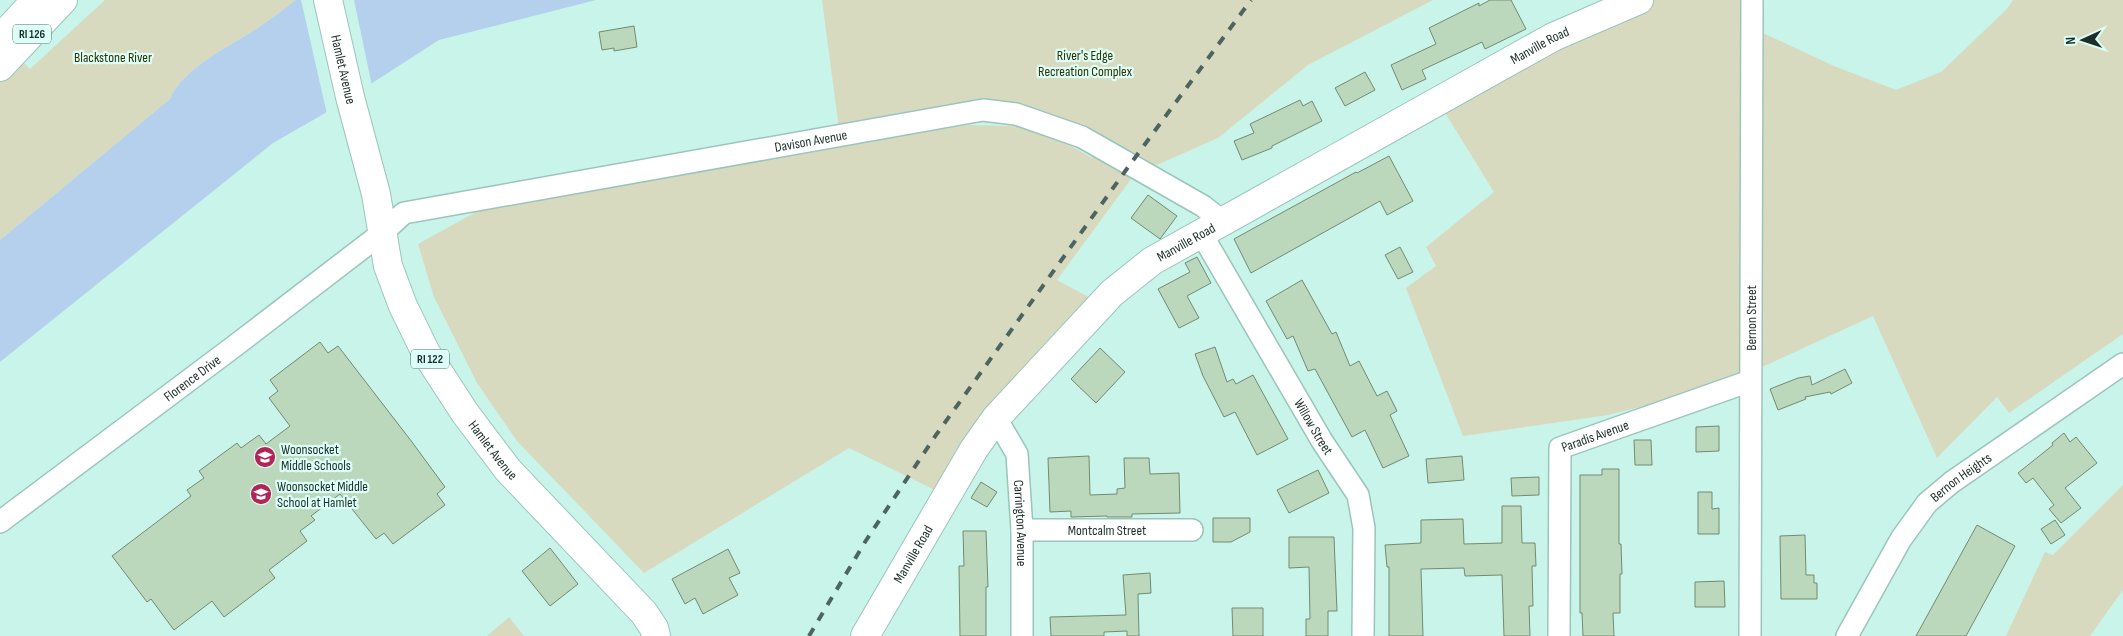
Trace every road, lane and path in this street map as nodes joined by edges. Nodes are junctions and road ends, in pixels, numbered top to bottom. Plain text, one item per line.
1 (36, 0) edge
2 (63, 0) edge
3 (328, 0) edge
4 (1639, 0) edge
5 (1752, 0) edge
6 (0, 39) edge
7 (0, 67) edge
8 (1212, 228) junction
9 (382, 233) junction
10 (2123, 364) edge
11 (1750, 381) junction
12 (996, 418) junction
13 (0, 522) edge
14 (1022, 530) junction
15 (1192, 530) dead end
16 (656, 636) edge
17 (865, 636) edge
18 (1022, 636) edge
19 (1363, 636) edge
20 (1559, 636) edge
21 (1750, 636) edge
22 (1847, 636) edge

1 - 6 main road, RI 126
2 - 7 main road, RI 126
3 - 9 main road, Hamlet Avenue / RI 122
4 - 8 main road, Manville Road
5 - 11 street, Bernon Street
8 - 9 street, Davison Avenue
8 - 12 main road, Manville Road
8 - 19 street, Willow Street
9 - 13 street, Florence Drive
9 - 16 main road, Hamlet Avenue / RI 122
10 - 22 street, Bernon Heights
11 - 20 street, Paradis Avenue
11 - 21 street, Bernon Street
12 - 14 street, Carrington Avenue
12 - 17 main road, Manville Road
14 - 15 street, Montcalm Street
14 - 18 street, Carrington Avenue

